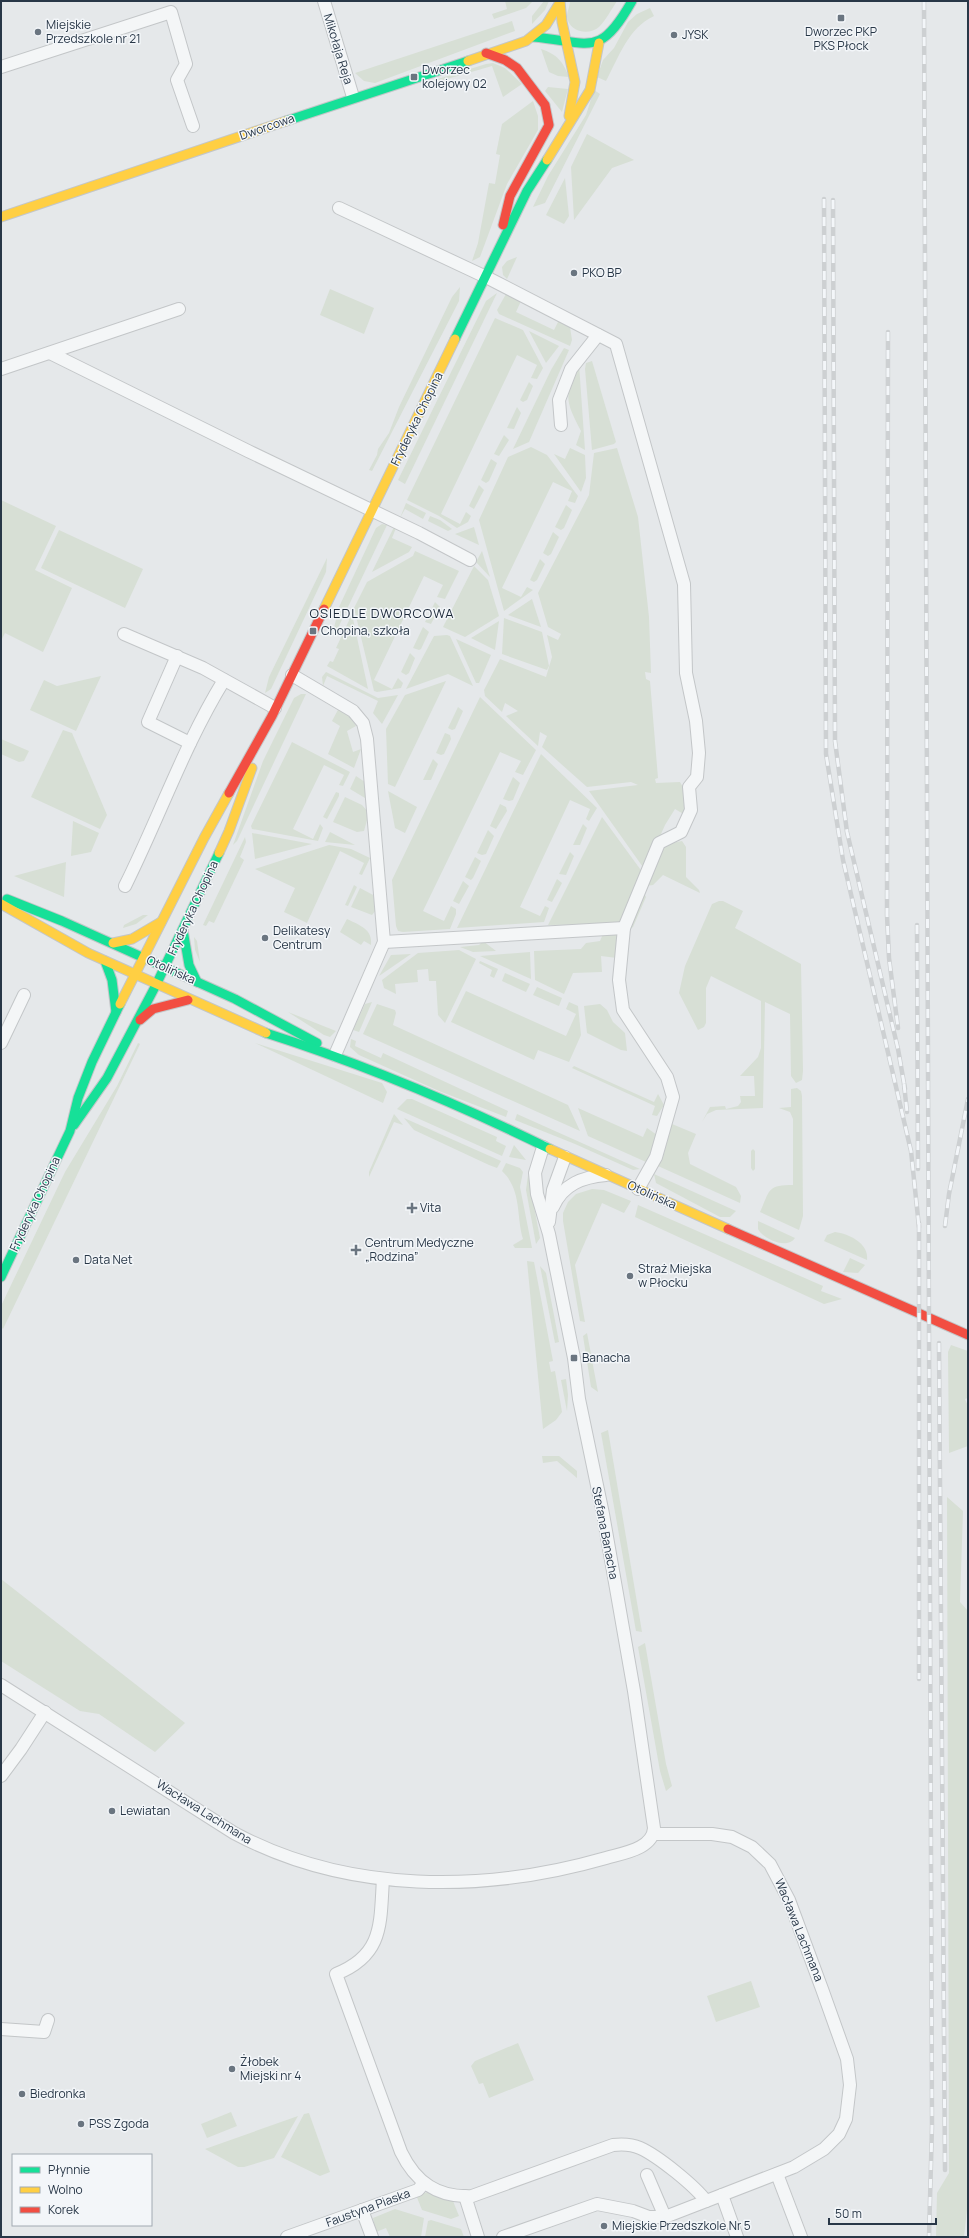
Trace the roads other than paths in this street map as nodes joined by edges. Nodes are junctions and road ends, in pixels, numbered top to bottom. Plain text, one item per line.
1 (324, 1) edge
2 (632, 1) edge
3 (559, 3) edge
4 (169, 7) edge
5 (533, 38) junction
6 (568, 42) junction
7 (599, 43) junction
8 (486, 53) junction
9 (1, 67) edge
10 (353, 97) junction
11 (567, 124) junction
12 (193, 126) dead end
13 (340, 208) dead end
14 (1, 217) edge
15 (498, 251) junction
16 (486, 277) junction
17 (179, 309) dead end
18 (598, 335) junction
19 (50, 353) junction
20 (1, 370) edge
21 (560, 425) dead end
22 (373, 511) junction
23 (470, 560) dead end
24 (124, 634) dead end
25 (177, 656) junction
26 (292, 675) junction
27 (224, 680) junction
28 (273, 712) junction
29 (190, 743) junction
30 (125, 886) dead end
31 (1, 897) edge
32 (1, 904) edge
33 (163, 920) junction
34 (624, 928) junction
35 (183, 930) junction
36 (384, 942) junction
37 (113, 944) junction
38 (144, 958) junction
39 (105, 961) junction
40 (164, 967) junction
41 (135, 975) junction
42 (197, 982) junction
43 (156, 985) junction
44 (24, 995) dead end
45 (188, 1000) junction
46 (116, 1012) junction
47 (136, 1023) junction
48 (1, 1043) edge
49 (335, 1055) junction
50 (70, 1131) junction
51 (543, 1147) junction
52 (565, 1157) junction
53 (607, 1175) junction
54 (638, 1189) junction
55 (550, 1215) junction
56 (549, 1234) junction
57 (1, 1277) edge
58 (968, 1335) edge
59 (1, 1685) edge
60 (45, 1712) junction
61 (1, 1776) edge
62 (654, 1834) junction
63 (383, 1879) junction
64 (48, 2020) dead end
65 (1, 2029) edge
66 (777, 2174) junction
67 (647, 2175) dead end
68 (424, 2183) junction
69 (722, 2195) junction
70 (465, 2196) junction
71 (706, 2201) junction
72 (362, 2210) junction
73 (665, 2217) junction
74 (287, 2237) edge
75 (372, 2237) edge
76 (478, 2237) edge
77 (503, 2237) edge
78 (737, 2237) edge
79 (802, 2237) edge

1 - 10 street, Mikołaja Reja
2 - 7 street
3 - 5 street, Dworcowa
3 - 6 street, Fryderyka Chopina
4 - 9 street
4 - 12 street
5 - 6 street, Dworcowa
5 - 8 street, Dworcowa
6 - 7 street, Dworcowa
6 - 11 street, Fryderyka Chopina
7 - 11 street, Fryderyka Chopina
8 - 10 street, Dworcowa
8 - 15 street
10 - 14 street, Dworcowa
11 - 15 street, Fryderyka Chopina
13 - 16 street
15 - 16 street, Fryderyka Chopina
16 - 18 street
16 - 22 street, Fryderyka Chopina
17 - 19 street
18 - 21 street
18 - 34 street
19 - 20 street
19 - 22 street
22 - 23 street
22 - 26 street, Fryderyka Chopina
24 - 25 street
25 - 27 street
25 - 29 street
26 - 28 street, Fryderyka Chopina
26 - 36 street
27 - 28 street
27 - 29 street
28 - 33 street, Fryderyka Chopina
28 - 35 street, Fryderyka Chopina
29 - 30 street
31 - 37 street, Otolińska
32 - 39 street, Otolińska
33 - 37 street
33 - 38 street, Fryderyka Chopina
34 - 36 street
34 - 54 street
35 - 40 street, Fryderyka Chopina
35 - 42 street
36 - 49 street
37 - 38 street, Otolińska
38 - 40 street, Otolińska
38 - 41 street, Fryderyka Chopina
39 - 41 street, Otolińska
39 - 46 street
40 - 42 street, Otolińska
40 - 43 street, Fryderyka Chopina
41 - 43 street, Otolińska
41 - 46 street, Fryderyka Chopina
42 - 49 street, Otolińska
43 - 45 street, Otolińska
43 - 47 street, Fryderyka Chopina
44 - 48 street
45 - 47 street
45 - 49 street, Otolińska
46 - 50 street, Fryderyka Chopina
47 - 50 street, Fryderyka Chopina
49 - 51 street, Otolińska
50 - 57 street, Fryderyka Chopina
51 - 52 street, Otolińska
51 - 56 street, Stefana Banacha
52 - 53 street, Otolińska
52 - 55 street, Stefana Banacha
53 - 54 street, Otolińska
53 - 55 street, Stefana Banacha
54 - 58 street, Otolińska
55 - 56 street, Stefana Banacha
56 - 62 street, Stefana Banacha
59 - 60 street, Wacława Lachmana
60 - 61 street
60 - 63 street, Wacława Lachmana
62 - 63 street, Wacława Lachmana
62 - 66 street, Wacława Lachmana
63 - 68 street
64 - 65 street
66 - 69 street, Wacława Lachmana
66 - 79 street
67 - 73 street
68 - 70 street
68 - 72 street, Faustyna Piaska
69 - 71 street, Wacława Lachmana
69 - 78 street
70 - 71 street
70 - 76 street
71 - 73 street, Wacława Lachmana
72 - 74 street, Faustyna Piaska
72 - 75 street
73 - 77 street

